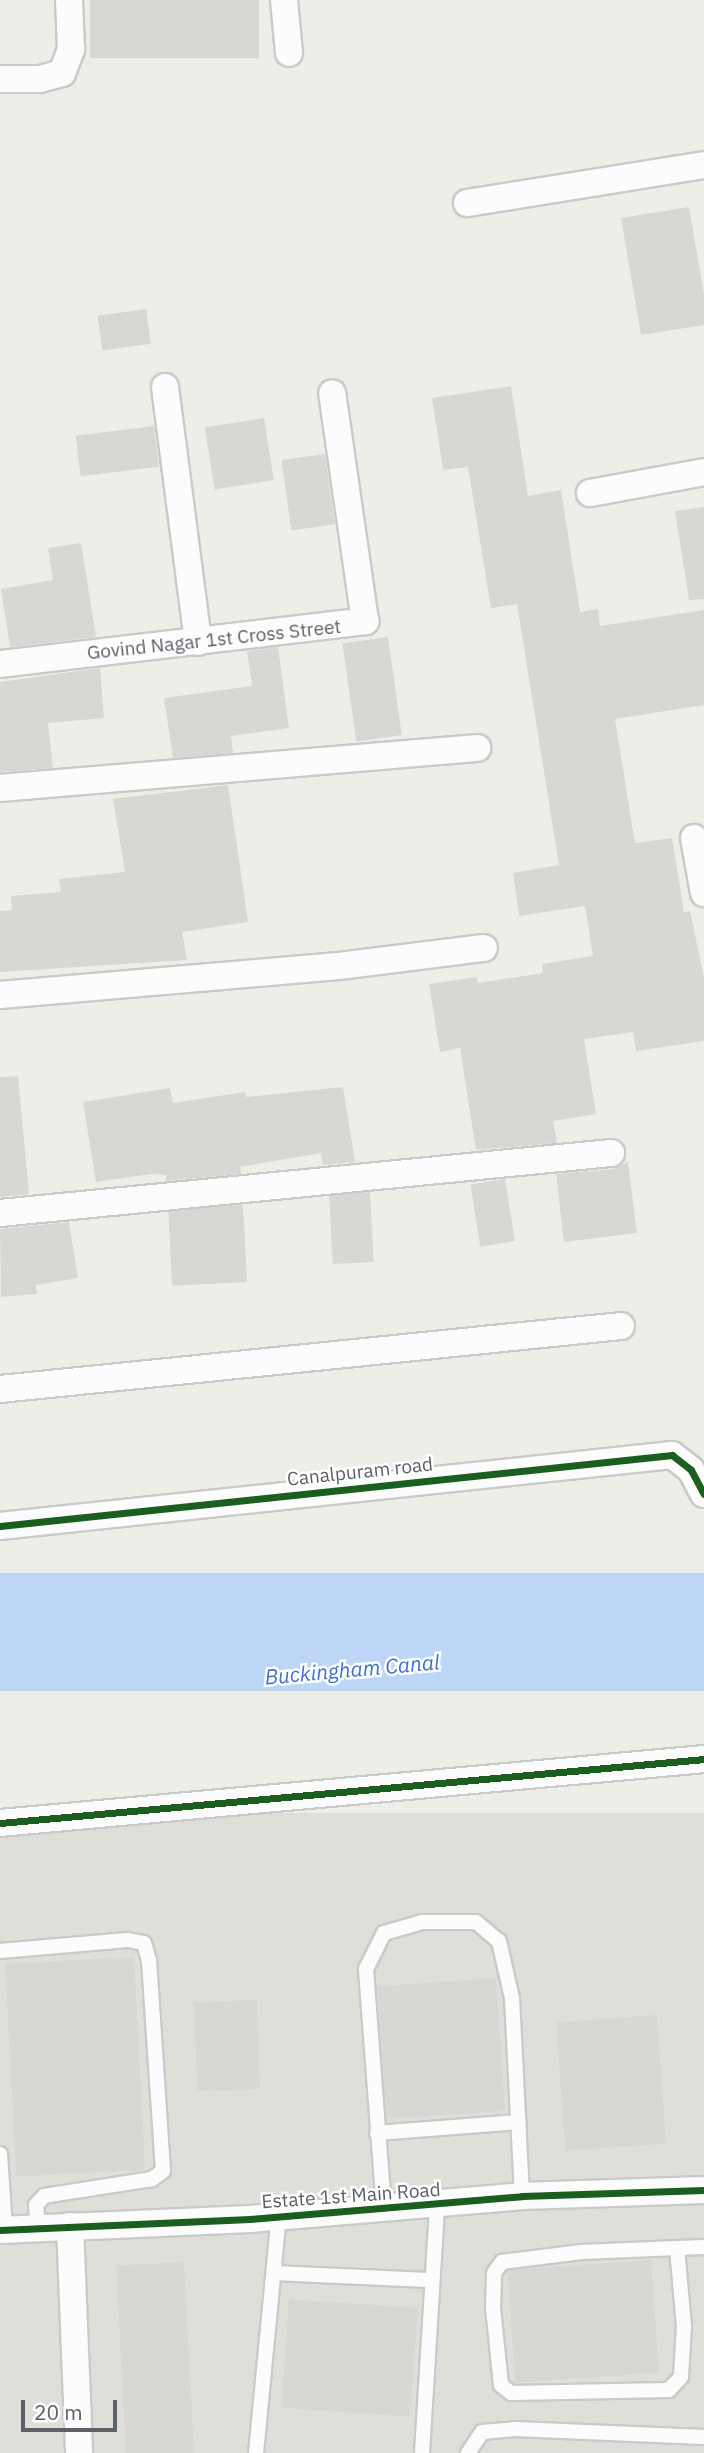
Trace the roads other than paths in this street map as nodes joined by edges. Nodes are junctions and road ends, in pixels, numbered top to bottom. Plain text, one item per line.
1 (69, 0) edge
2 (284, 0) edge
3 (289, 53) dead end
4 (0, 79) edge
5 (704, 165) edge
6 (467, 203) dead end
7 (165, 387) dead end
8 (332, 393) dead end
9 (704, 472) edge
10 (590, 493) dead end
11 (198, 642) junction
12 (0, 664) edge
13 (477, 748) dead end
14 (0, 788) edge
15 (694, 838) dead end
16 (704, 893) edge
17 (484, 948) dead end
18 (0, 995) edge
19 (611, 1153) dead end
20 (0, 1213) edge
21 (621, 1326) dead end
22 (0, 1389) edge
23 (704, 1494) edge
24 (0, 1526) edge
25 (704, 1759) edge
26 (0, 1823) edge
27 (0, 1951) edge
28 (519, 2122) junction
29 (377, 2133) junction
30 (0, 2154) edge
31 (704, 2190) edge
32 (523, 2196) junction
33 (437, 2206) junction
34 (384, 2209) junction
35 (279, 2216) junction
36 (70, 2226) junction
37 (38, 2228) junction
38 (2, 2230) edge
39 (677, 2248) junction
40 (704, 2248) edge
41 (275, 2273) junction
42 (432, 2280) junction
43 (697, 2437) edge
44 (79, 2453) edge
45 (256, 2453) edge
46 (422, 2453) edge
47 (468, 2453) edge
48 (689, 2453) edge

1 - 4 street
2 - 3 street
5 - 6 street
7 - 11 street
8 - 11 street, Govind Nagar 1st Cross Street
9 - 10 street
11 - 12 street, Govind Nagar 1st Cross Street
13 - 14 street
15 - 16 street
17 - 18 street
19 - 20 street
21 - 22 street
23 - 24 street, Canalpuram road
25 - 26 street
27 - 37 lane
28 - 29 lane
28 - 29 lane
28 - 32 lane
29 - 34 lane
30 - 38 lane
31 - 32 street, Estate 1st Main Road
32 - 33 street, Estate 1st Main Road
33 - 34 street, Estate 1st Main Road
33 - 42 lane
34 - 35 street, Estate 1st Main Road
35 - 36 street, Estate 1st Main Road
35 - 41 lane
36 - 37 street, Estate 1st Main Road
36 - 44 street
37 - 38 street, Estate 1st Main Road
39 - 39 lane
39 - 40 lane
41 - 42 lane
41 - 45 lane
42 - 46 lane
43 - 47 lane
43 - 48 lane

